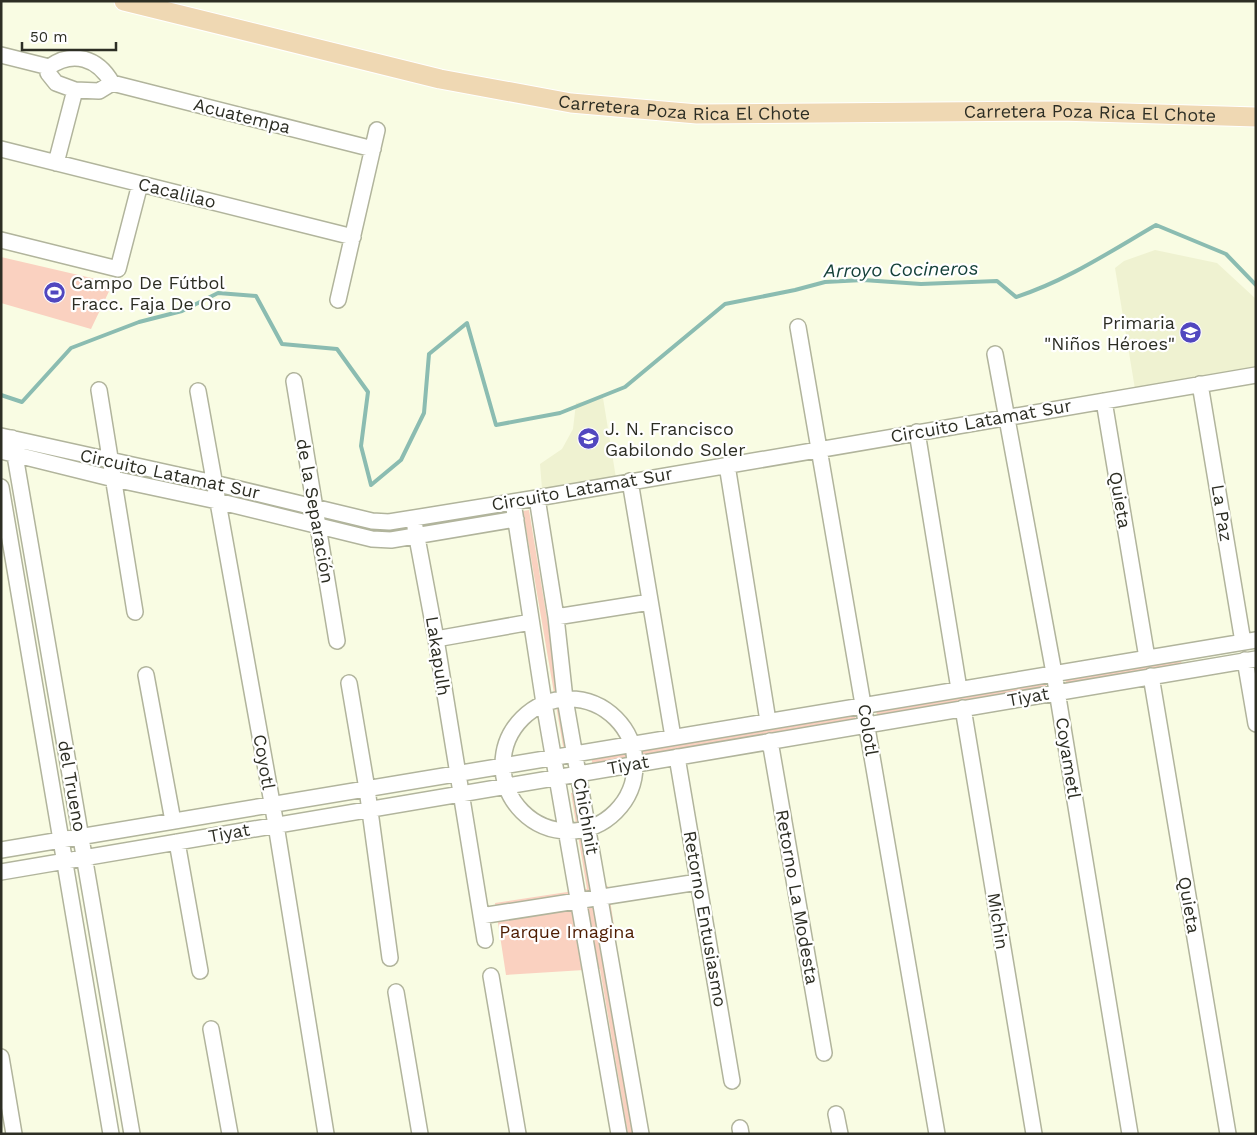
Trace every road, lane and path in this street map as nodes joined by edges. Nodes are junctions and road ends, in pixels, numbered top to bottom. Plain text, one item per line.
1 (124, 1) edge
2 (1, 55) edge
3 (49, 67) junction
4 (112, 83) junction
5 (75, 90) junction
6 (1256, 117) edge
7 (377, 130) dead end
8 (1, 149) edge
9 (373, 149) junction
10 (56, 163) junction
11 (140, 184) junction
12 (353, 237) junction
13 (1, 240) edge
14 (338, 300) dead end
15 (798, 327) dead end
16 (995, 354) dead end
17 (1256, 374) edge
18 (294, 381) dead end
19 (1200, 384) junction
20 (100, 390) dead end
21 (198, 391) dead end
22 (1104, 400) junction
23 (1008, 417) junction
24 (917, 432) junction
25 (7, 437) edge
26 (819, 449) junction
27 (8, 453) edge
28 (111, 461) junction
29 (727, 465) junction
30 (114, 479) junction
31 (630, 481) junction
32 (214, 483) junction
33 (1, 487) edge
34 (537, 498) junction
35 (217, 501) junction
36 (513, 502) junction
37 (315, 507) junction
38 (413, 518) junction
39 (516, 519) junction
40 (318, 526) junction
41 (416, 536) junction
42 (650, 602) junction
43 (135, 612) dead end
44 (556, 617) junction
45 (531, 622) junction
46 (436, 639) junction
47 (337, 641) dead end
48 (1250, 641) edge
49 (1192, 650) junction
50 (1147, 658) junction
51 (1250, 659) edge
52 (1194, 669) junction
53 (1054, 674) junction
54 (146, 675) dead end
55 (1150, 676) junction
56 (349, 683) dead end
57 (959, 689) junction
58 (1057, 692) junction
59 (565, 699) junction
60 (544, 703) junction
61 (864, 705) junction
62 (963, 708) junction
63 (768, 721) junction
64 (1256, 724) edge
65 (866, 725) junction
66 (733, 727) junction
67 (674, 737) junction
68 (770, 741) junction
69 (632, 744) junction
70 (735, 747) junction
71 (575, 754) junction
72 (554, 757) junction
73 (677, 757) junction
74 (635, 764) junction
75 (502, 766) junction
76 (457, 774) junction
77 (578, 774) junction
78 (557, 777) junction
79 (506, 786) junction
80 (367, 788) junction
81 (460, 794) junction
82 (272, 804) junction
83 (369, 809) junction
84 (173, 821) junction
85 (276, 825) junction
86 (588, 828) junction
87 (566, 831) junction
88 (81, 836) junction
89 (61, 840) junction
90 (177, 842) junction
91 (1, 850) edge
92 (85, 858) junction
93 (64, 861) junction
94 (1, 872) edge
95 (698, 882) junction
96 (600, 897) junction
97 (579, 901) junction
98 (481, 916) junction
99 (485, 940) dead end
100 (390, 958) dead end
101 (200, 971) dead end
102 (491, 976) dead end
103 (396, 992) dead end
104 (211, 1029) dead end
105 (824, 1053) dead end
106 (1, 1057) edge
107 (732, 1081) dead end
108 (836, 1114) dead end
109 (14, 1134) edge
110 (111, 1134) edge
111 (132, 1134) edge
112 (230, 1134) edge
113 (326, 1134) edge
114 (420, 1134) edge
115 (518, 1134) edge
116 (620, 1134) edge
117 (641, 1134) edge
118 (840, 1134) edge
119 (937, 1134) edge
120 (1034, 1134) edge
121 (1130, 1134) edge
122 (1228, 1134) edge

1 - 6 main road, Carretera Poza Rica El Chote
2 - 3 street
3 - 4 street
3 - 5 street
4 - 5 street
4 - 9 street, Acuatempa
5 - 10 street
7 - 9 street
8 - 10 street, Cacalilao
9 - 12 street
10 - 11 street, Cacalilao
11 - 12 street, Cacalilao
11 - 13 street
12 - 14 street
15 - 26 street, Colotl
16 - 23 street, Coyametl
17 - 19 street, Circuito Latamat Sur
18 - 37 street, de la Separación
19 - 22 street, Circuito Latamat Sur
19 - 48 street, La Paz
20 - 28 street
21 - 32 street, Coyotl
22 - 23 street, Circuito Latamat Sur
22 - 50 street, Quieta
23 - 24 street, Circuito Latamat Sur
23 - 53 street, Coyametl
24 - 26 street, Circuito Latamat Sur
24 - 57 street
25 - 27 street, del Trueno
25 - 28 street, Circuito Latamat Sur
26 - 29 street, Circuito Latamat Sur
26 - 61 street, Colotl
27 - 30 street, Circuito Latamat Sur
27 - 88 street, del Trueno
28 - 30 street
28 - 32 street, Circuito Latamat Sur
29 - 31 street, Circuito Latamat Sur
29 - 63 street
30 - 35 street, Circuito Latamat Sur
30 - 43 street
31 - 34 street, Circuito Latamat Sur
31 - 42 street
32 - 35 street, Coyotl
32 - 37 street, Circuito Latamat Sur
33 - 89 street, del Trueno
34 - 36 street, Circuito Latamat Sur
34 - 44 street, Chichinit
35 - 40 street, Circuito Latamat Sur
35 - 82 street, Coyotl
36 - 38 street, Circuito Latamat Sur
36 - 39 street, Chichinit
37 - 38 street, Circuito Latamat Sur
37 - 40 street, de la Separación
38 - 41 street, Lakapulh
39 - 41 street, Circuito Latamat Sur
39 - 45 street, Chichinit
40 - 41 street, Circuito Latamat Sur
40 - 47 street, de la Separación
41 - 46 street, Lakapulh
42 - 44 street
42 - 67 street
44 - 59 street, Chichinit
45 - 46 street
45 - 60 street, Chichinit
46 - 76 street, Lakapulh
48 - 49 street, Tiyat
49 - 50 street, Tiyat
49 - 52 street
50 - 53 street, Tiyat
51 - 52 street, Tiyat
51 - 64 street
52 - 55 street, Tiyat
53 - 57 street, Tiyat
53 - 58 street, Coyametl
54 - 84 street
55 - 58 street, Tiyat
55 - 122 street, Quieta
56 - 80 street
57 - 61 street, Tiyat
58 - 62 street, Tiyat
58 - 121 street, Coyametl
59 - 60 street
59 - 69 street
59 - 71 street, Chichinit
60 - 72 street, Chichinit
60 - 75 street
61 - 63 street, Tiyat
61 - 65 street, Colotl
62 - 65 street, Tiyat
62 - 120 street, Michin
63 - 66 street, Tiyat
65 - 68 street, Tiyat
65 - 119 street, Colotl
66 - 67 street, Tiyat
66 - 70 street
67 - 69 street, Tiyat
68 - 70 street, Tiyat
68 - 105 street, Retorno La Modesta
69 - 71 street, Tiyat
69 - 74 street
70 - 73 street, Tiyat
71 - 72 street, Tiyat
71 - 77 street, Chichinit
72 - 75 street, Tiyat
72 - 78 street, Chichinit
73 - 74 street, Tiyat
73 - 95 street, Retorno Entusiasmo
74 - 77 street, Tiyat
74 - 86 street
75 - 76 street, Tiyat
75 - 79 street
76 - 80 street, Tiyat
76 - 81 street, Lakapulh
77 - 78 street, Tiyat
77 - 86 street, Chichinit
78 - 79 street, Tiyat
78 - 87 street, Chichinit
79 - 81 street, Tiyat
79 - 87 street
80 - 82 street, Tiyat
80 - 83 street
81 - 83 street, Tiyat
81 - 98 street, Lakapulh
82 - 84 street, Tiyat
82 - 85 street, Coyotl
83 - 85 street, Tiyat
83 - 100 street
84 - 88 street, Tiyat
85 - 90 street, Tiyat
85 - 113 street, Coyotl
86 - 87 street
86 - 96 street, Chichinit
87 - 97 street, Chichinit
88 - 89 street, Tiyat
88 - 92 street, del Trueno
89 - 91 street, Tiyat
89 - 93 street, del Trueno
90 - 92 street, Tiyat
90 - 101 street
92 - 93 street, Tiyat
92 - 111 street, del Trueno
93 - 94 street, Tiyat
93 - 110 street, del Trueno
95 - 96 street
95 - 107 street, Retorno Entusiasmo
96 - 97 street
96 - 117 street, Chichinit
97 - 98 street
97 - 116 street, Chichinit
98 - 99 street, Lakapulh
102 - 115 street
103 - 114 street
104 - 112 street
106 - 109 street
108 - 118 street

